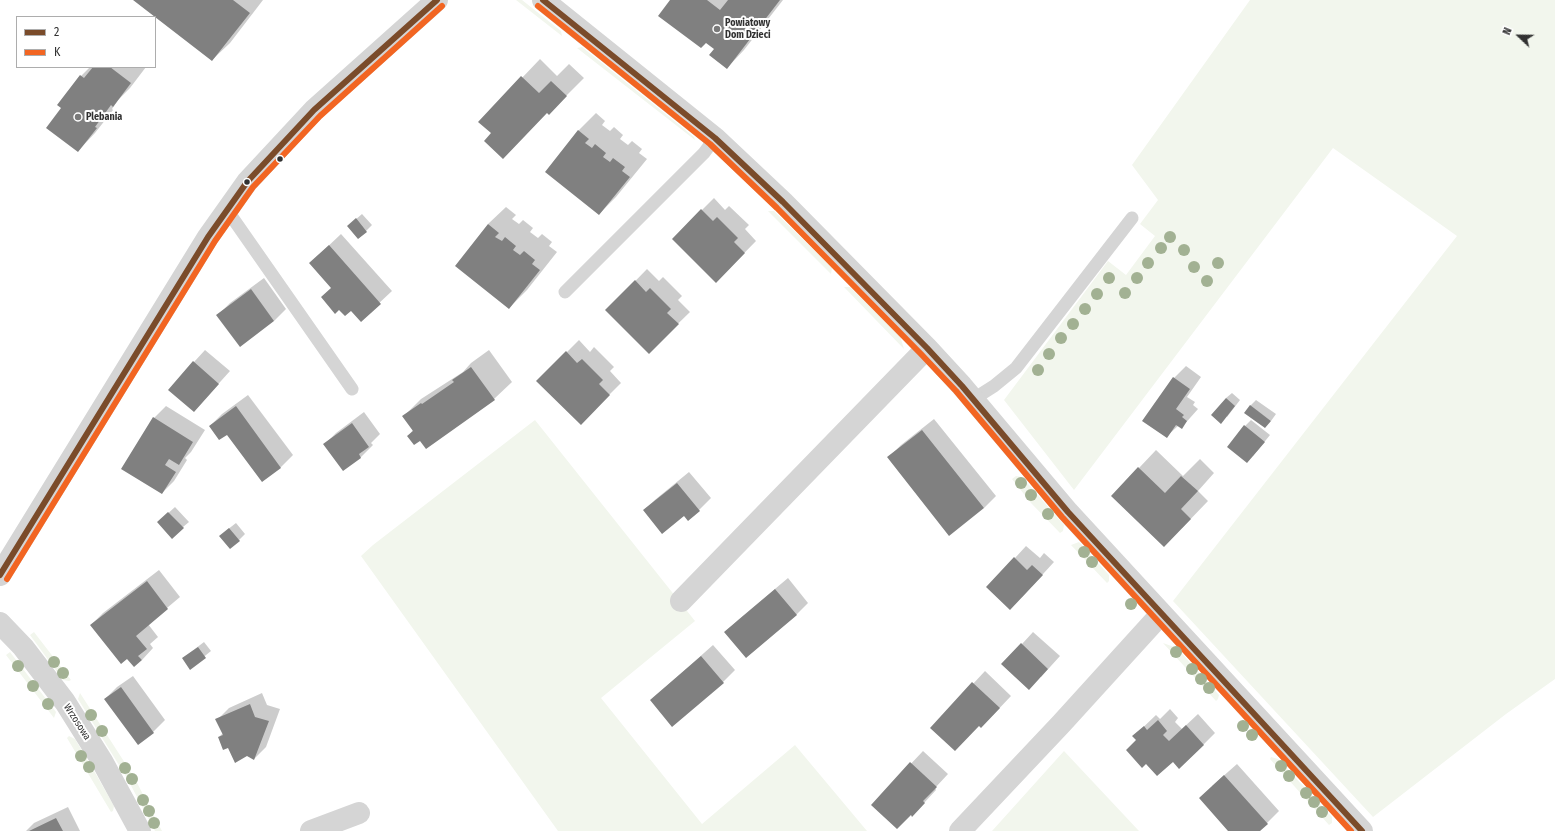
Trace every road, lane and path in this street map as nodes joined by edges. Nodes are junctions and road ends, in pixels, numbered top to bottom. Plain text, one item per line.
1 (437, 0) edge
2 (543, 0) edge
3 (714, 138) junction
4 (226, 210) junction
5 (1132, 218) dead end
6 (565, 292) dead end
7 (927, 348) junction
8 (352, 389) dead end
9 (972, 400) junction
10 (0, 575) edge
11 (681, 601) dead end
12 (1161, 614) junction
13 (0, 623) edge
14 (359, 813) dead end
15 (140, 831) edge
16 (311, 831) edge
17 (960, 831) edge
18 (1362, 831) edge

1 - 4 street
2 - 3 street
3 - 6 lane
3 - 7 street
4 - 8 lane
4 - 10 street
5 - 9 lane
7 - 9 street
7 - 11 street
9 - 12 street
12 - 17 street
12 - 18 street
13 - 15 street, Wrzosowa
14 - 16 street

